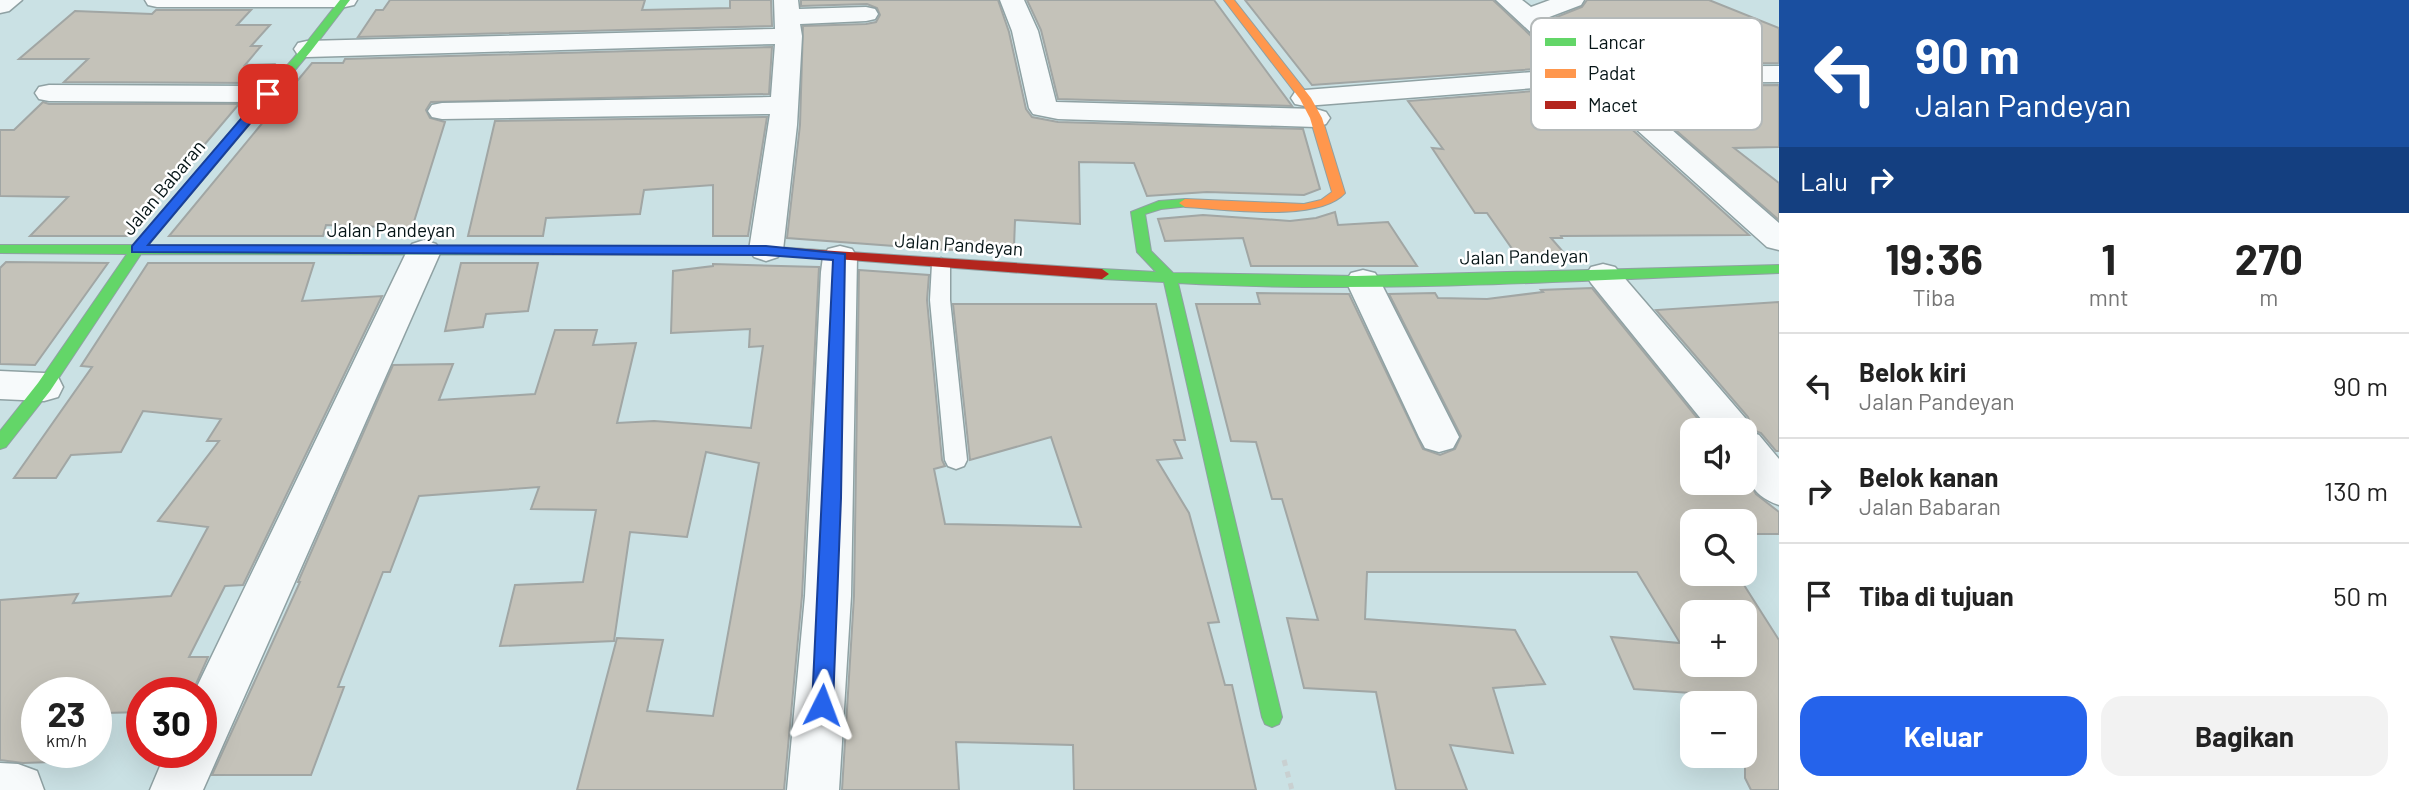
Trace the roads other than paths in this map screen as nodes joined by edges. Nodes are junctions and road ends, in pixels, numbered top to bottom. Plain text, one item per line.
1 (10, 0) edge
2 (157, 0) edge
3 (345, 0) edge
4 (1012, 0) edge
5 (1229, 0) edge
6 (1572, 0) edge
7 (0, 6) edge
8 (1517, 8) edge
9 (866, 14) dead end
10 (788, 18) edge
11 (1531, 20) edge
12 (307, 49) junction
13 (1531, 82) edge
14 (48, 93) dead end
15 (268, 94) junction
16 (783, 105) junction
17 (1311, 108) junction
18 (442, 111) dead end
19 (1656, 130) edge
20 (1779, 240) edge
21 (0, 249) edge
22 (136, 249) junction
23 (766, 250) junction
24 (424, 251) junction
25 (840, 257) junction
26 (941, 264) junction
27 (1779, 269) edge
28 (1604, 275) junction
29 (1170, 279) junction
30 (1363, 281) junction
31 (0, 385) edge
32 (44, 387) junction
33 (1722, 418) edge
34 (1440, 437) dead end
35 (0, 443) edge
36 (956, 460) dead end
37 (1757, 461) edge
38 (1779, 488) edge
39 (217, 699) edge
40 (1272, 717) dead end
41 (186, 768) edge
42 (0, 789) edge
43 (18, 790) edge
44 (176, 790) edge
45 (813, 790) edge

1 - 7 street
2 - 3 street
3 - 12 street, Jalan Babaran
4 - 17 street
5 - 17 street
6 - 8 street
8 - 11 street
9 - 10 street
10 - 12 street
10 - 16 street
12 - 15 street, Jalan Babaran
13 - 17 street
14 - 15 street
15 - 22 street, Jalan Babaran
16 - 18 street
16 - 23 street
17 - 29 street
19 - 20 street
21 - 22 street, Jalan Pandeyan
22 - 24 street, Jalan Pandeyan
22 - 32 street, Jalan Babaran
23 - 24 street, Jalan Pandeyan
23 - 25 street, Jalan Pandeyan
24 - 39 street
25 - 26 street, Jalan Pandeyan
25 - 45 street
26 - 29 street, Jalan Pandeyan
26 - 36 lane
27 - 28 street, Jalan Pandeyan
28 - 30 street, Jalan Pandeyan
28 - 33 street
29 - 30 street, Jalan Pandeyan
29 - 40 street
30 - 34 street
31 - 32 street
32 - 35 street, Jalan Babaran
37 - 38 street
41 - 44 street
42 - 43 street

